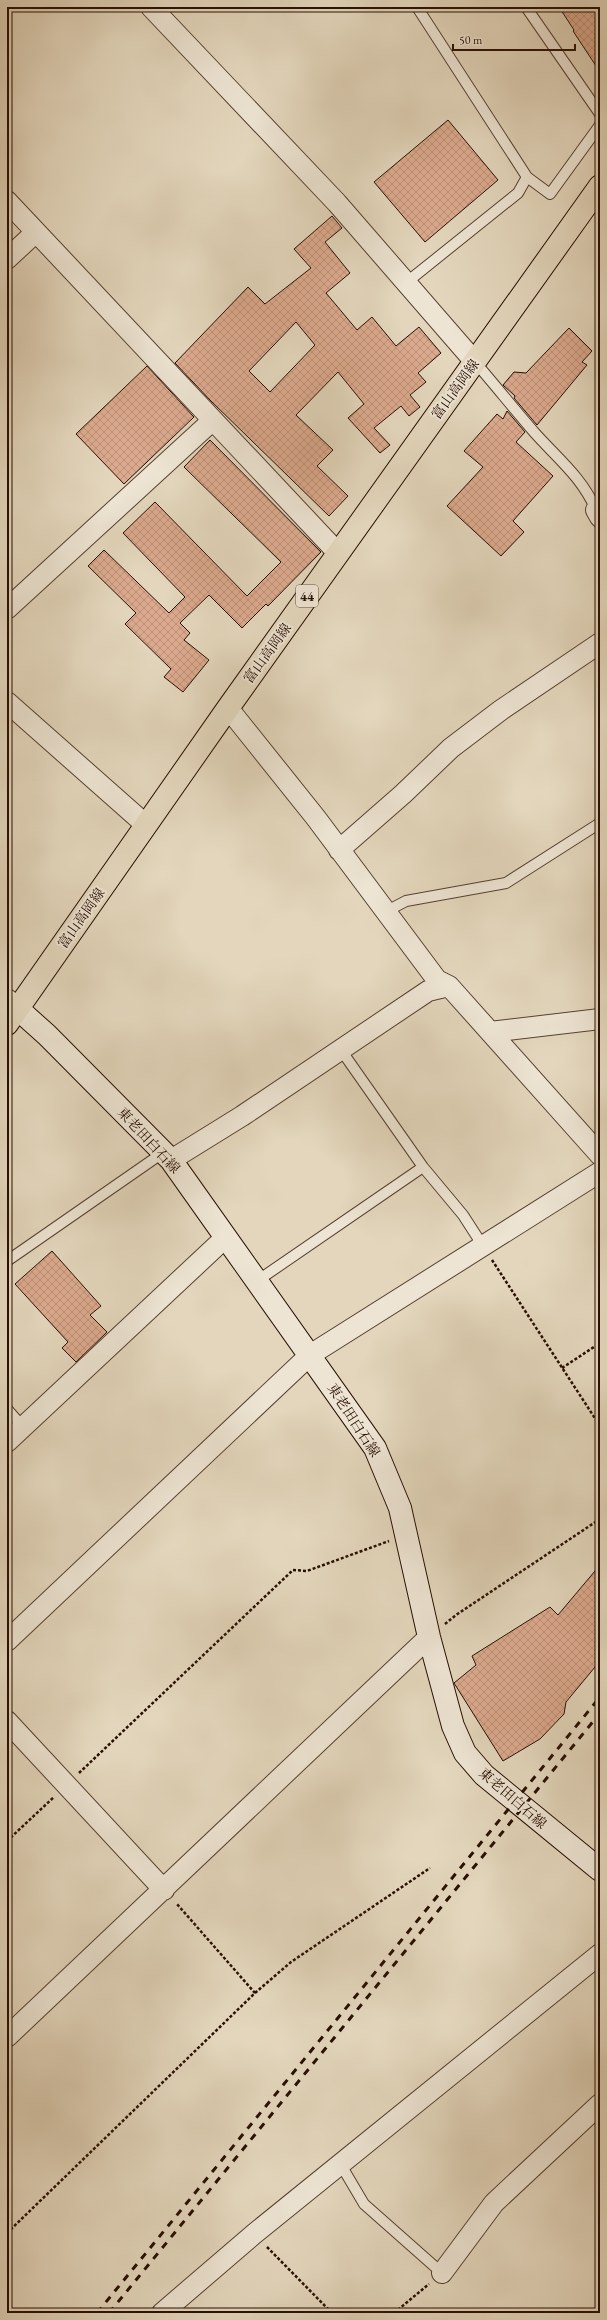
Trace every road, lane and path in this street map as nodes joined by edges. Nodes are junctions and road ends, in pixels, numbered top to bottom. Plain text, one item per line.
1 (151, 7) edge
2 (417, 7) edge
3 (526, 7) edge
4 (600, 114) edge
5 (600, 125) edge
6 (527, 177) junction
7 (598, 196) edge
8 (7, 201) edge
9 (36, 232) junction
10 (7, 259) edge
11 (408, 282) junction
12 (475, 362) junction
13 (213, 420) junction
14 (599, 511) edge
15 (338, 553) junction
16 (7, 609) edge
17 (600, 643) edge
18 (7, 702) edge
19 (228, 708) junction
20 (600, 823) edge
21 (146, 825) junction
22 (339, 850) junction
23 (386, 912) junction
24 (449, 986) junction
25 (11, 1011) edge
26 (600, 1018) edge
27 (490, 1032) junction
28 (341, 1050) junction
29 (600, 1155) edge
30 (167, 1156) junction
31 (423, 1167) junction
32 (600, 1172) edge
33 (226, 1237) junction
34 (483, 1246) junction
35 (7, 1260) edge
36 (257, 1281) junction
37 (600, 1343) edge
38 (310, 1355) junction
39 (562, 1368) junction
40 (7, 1409) edge
41 (600, 1426) edge
42 (23, 1427) junction
43 (7, 1442) edge
44 (600, 1519) edge
45 (406, 1534) junction
46 (429, 1638) junction
47 (7, 1641) edge
48 (7, 1722) edge
49 (66, 1785) junction
50 (7, 1841) edge
51 (430, 1868) dead end
52 (600, 1870) edge
53 (164, 1890) junction
54 (600, 1954) edge
55 (256, 1993) junction
56 (7, 2037) edge
57 (600, 2104) edge
58 (342, 2165) junction
59 (7, 2233) edge
60 (254, 2234) junction
61 (442, 2273) junction
62 (162, 2313) edge
63 (332, 2313) edge
64 (394, 2313) edge

1 - 11 street
2 - 6 lane
3 - 4 lane
5 - 6 lane
6 - 11 lane
7 - 12 main road, 富山高岡線 / 44
8 - 9 street
9 - 10 street
9 - 13 street
11 - 12 street
12 - 14 lane
12 - 15 main road, 富山高岡線 / 44
13 - 15 street
13 - 16 street
15 - 19 main road, 富山高岡線 / 44
17 - 22 street
18 - 21 street
19 - 21 main road, 富山高岡線 / 44
19 - 22 street
20 - 23 lane
21 - 25 main road, 富山高岡線 / 44
22 - 23 street
23 - 24 street
24 - 27 street
24 - 28 street
25 - 30 main road, 東老田白石線
26 - 27 street
27 - 29 street
28 - 30 street
28 - 31 lane
30 - 33 main road, 東老田白石線
30 - 35 lane
31 - 34 lane
31 - 36 lane
32 - 34 street
33 - 36 main road, 東老田白石線
33 - 42 street
34 - 38 street
34 - 39 path
36 - 38 main road, 東老田白石線
37 - 39 path
38 - 45 main road, 東老田白石線
38 - 47 street
39 - 41 path
40 - 42 lane
42 - 43 street
44 - 46 path
45 - 46 main road, 東老田白石線
45 - 49 path
46 - 52 main road, 東老田白石線
46 - 53 street
48 - 49 street
49 - 50 path
49 - 53 street
51 - 55 path
53 - 55 path
53 - 56 street
54 - 58 street
55 - 59 path
57 - 61 street
58 - 60 street
58 - 61 lane
60 - 62 street
60 - 63 path
61 - 64 path

